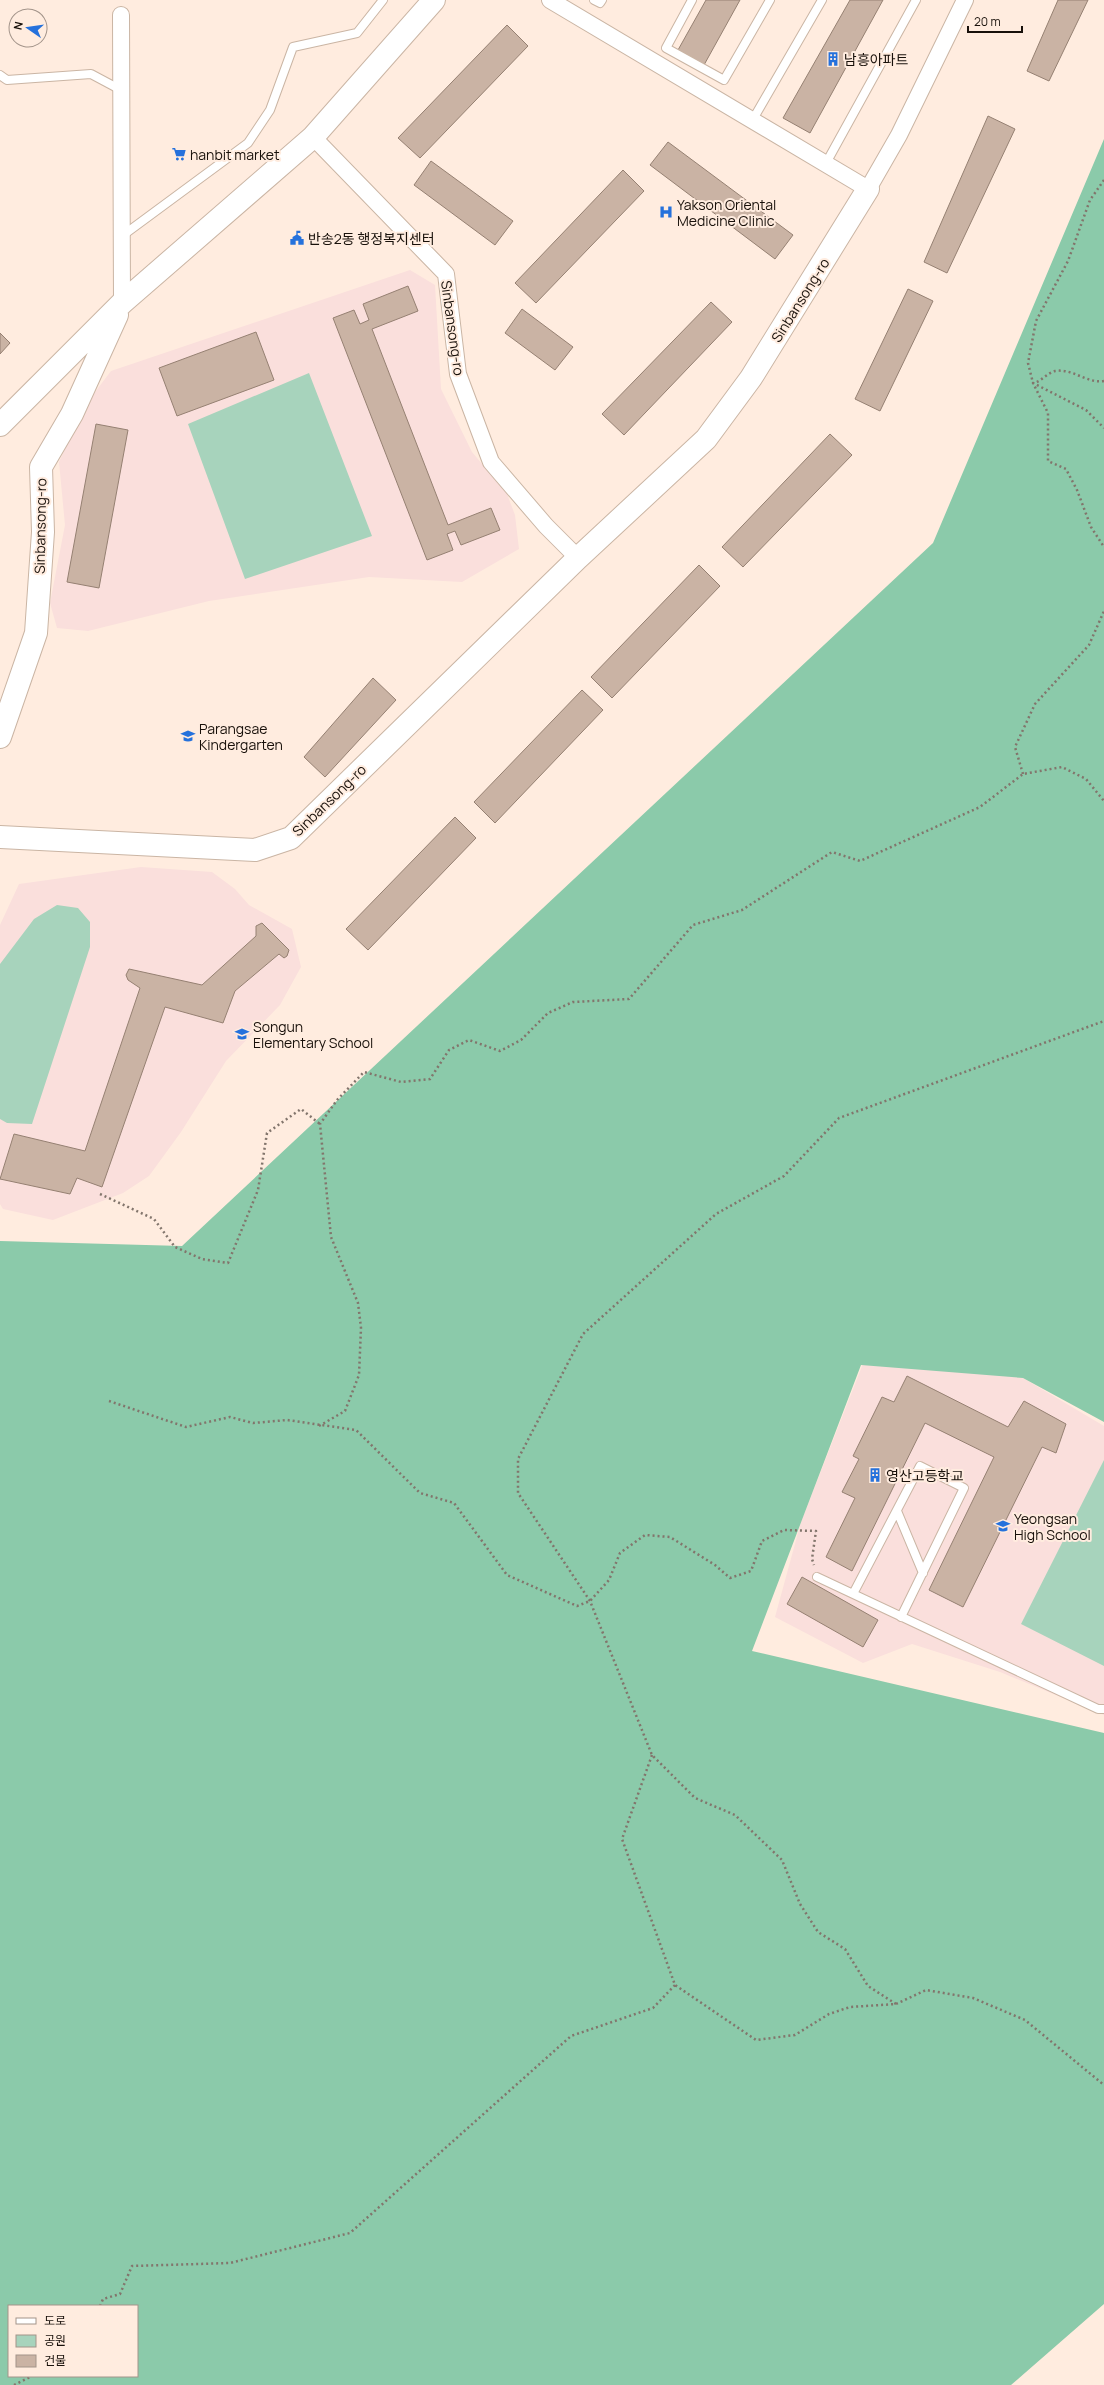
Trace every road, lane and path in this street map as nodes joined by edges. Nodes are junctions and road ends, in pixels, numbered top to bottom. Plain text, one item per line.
1 (383, 0) edge
2 (434, 0) edge
3 (550, 0) edge
4 (594, 0) edge
5 (602, 0) edge
6 (692, 0) edge
7 (770, 0) edge
8 (822, 0) edge
9 (916, 0) edge
10 (965, 0) edge
11 (121, 15) dead end
12 (0, 75) edge
13 (121, 90) junction
14 (752, 121) junction
15 (313, 137) junction
16 (825, 165) junction
17 (1104, 180) edge
18 (868, 189) junction
19 (122, 236) junction
20 (122, 303) junction
21 (1104, 381) edge
22 (1033, 383) junction
23 (0, 425) edge
24 (1104, 428) edge
25 (1104, 547) edge
26 (578, 558) junction
27 (1104, 611) edge
28 (0, 737) edge
29 (1023, 774) junction
30 (1104, 801) edge
31 (0, 837) edge
32 (1104, 1020) edge
33 (320, 1124) junction
34 (100, 1194) dead end
35 (109, 1400) dead end
36 (319, 1426) junction
37 (897, 1511) junction
38 (923, 1573) junction
39 (818, 1577) joint
40 (854, 1592) junction
41 (590, 1601) junction
42 (901, 1618) junction
43 (1104, 1709) edge
44 (652, 1755) junction
45 (675, 1985) junction
46 (896, 2004) junction
47 (1104, 2085) edge
48 (100, 2305) edge
49 (30, 2377) edge
50 (14, 2385) edge

1 - 19 lane
2 - 15 main road, Sinbansong-ro
3 - 14 street
4 - 5 lane
6 - 7 lane
8 - 14 lane
9 - 16 lane
10 - 18 street, Sinbansong-ro
11 - 13 street
12 - 13 lane
13 - 19 street
14 - 16 street
15 - 20 main road, Sinbansong-ro
15 - 26 street, Sinbansong-ro
16 - 18 street
17 - 22 path
18 - 26 main road, Sinbansong-ro
19 - 20 street
20 - 23 main road, Sinbansong-ro
20 - 28 main road, Sinbansong-ro
21 - 22 path
22 - 24 path
22 - 25 path
26 - 31 main road, Sinbansong-ro
27 - 29 path
29 - 30 path
29 - 33 path
32 - 41 path
33 - 34 path
33 - 36 path
35 - 36 path
36 - 41 path
37 - 38 lane
37 - 38 lane
37 - 40 lane
38 - 42 lane
39 - 40 lane
39 - 41 path
40 - 42 lane
41 - 44 path
42 - 43 lane
44 - 45 path
44 - 46 path
45 - 46 path
45 - 48 path
46 - 47 path
49 - 50 path

